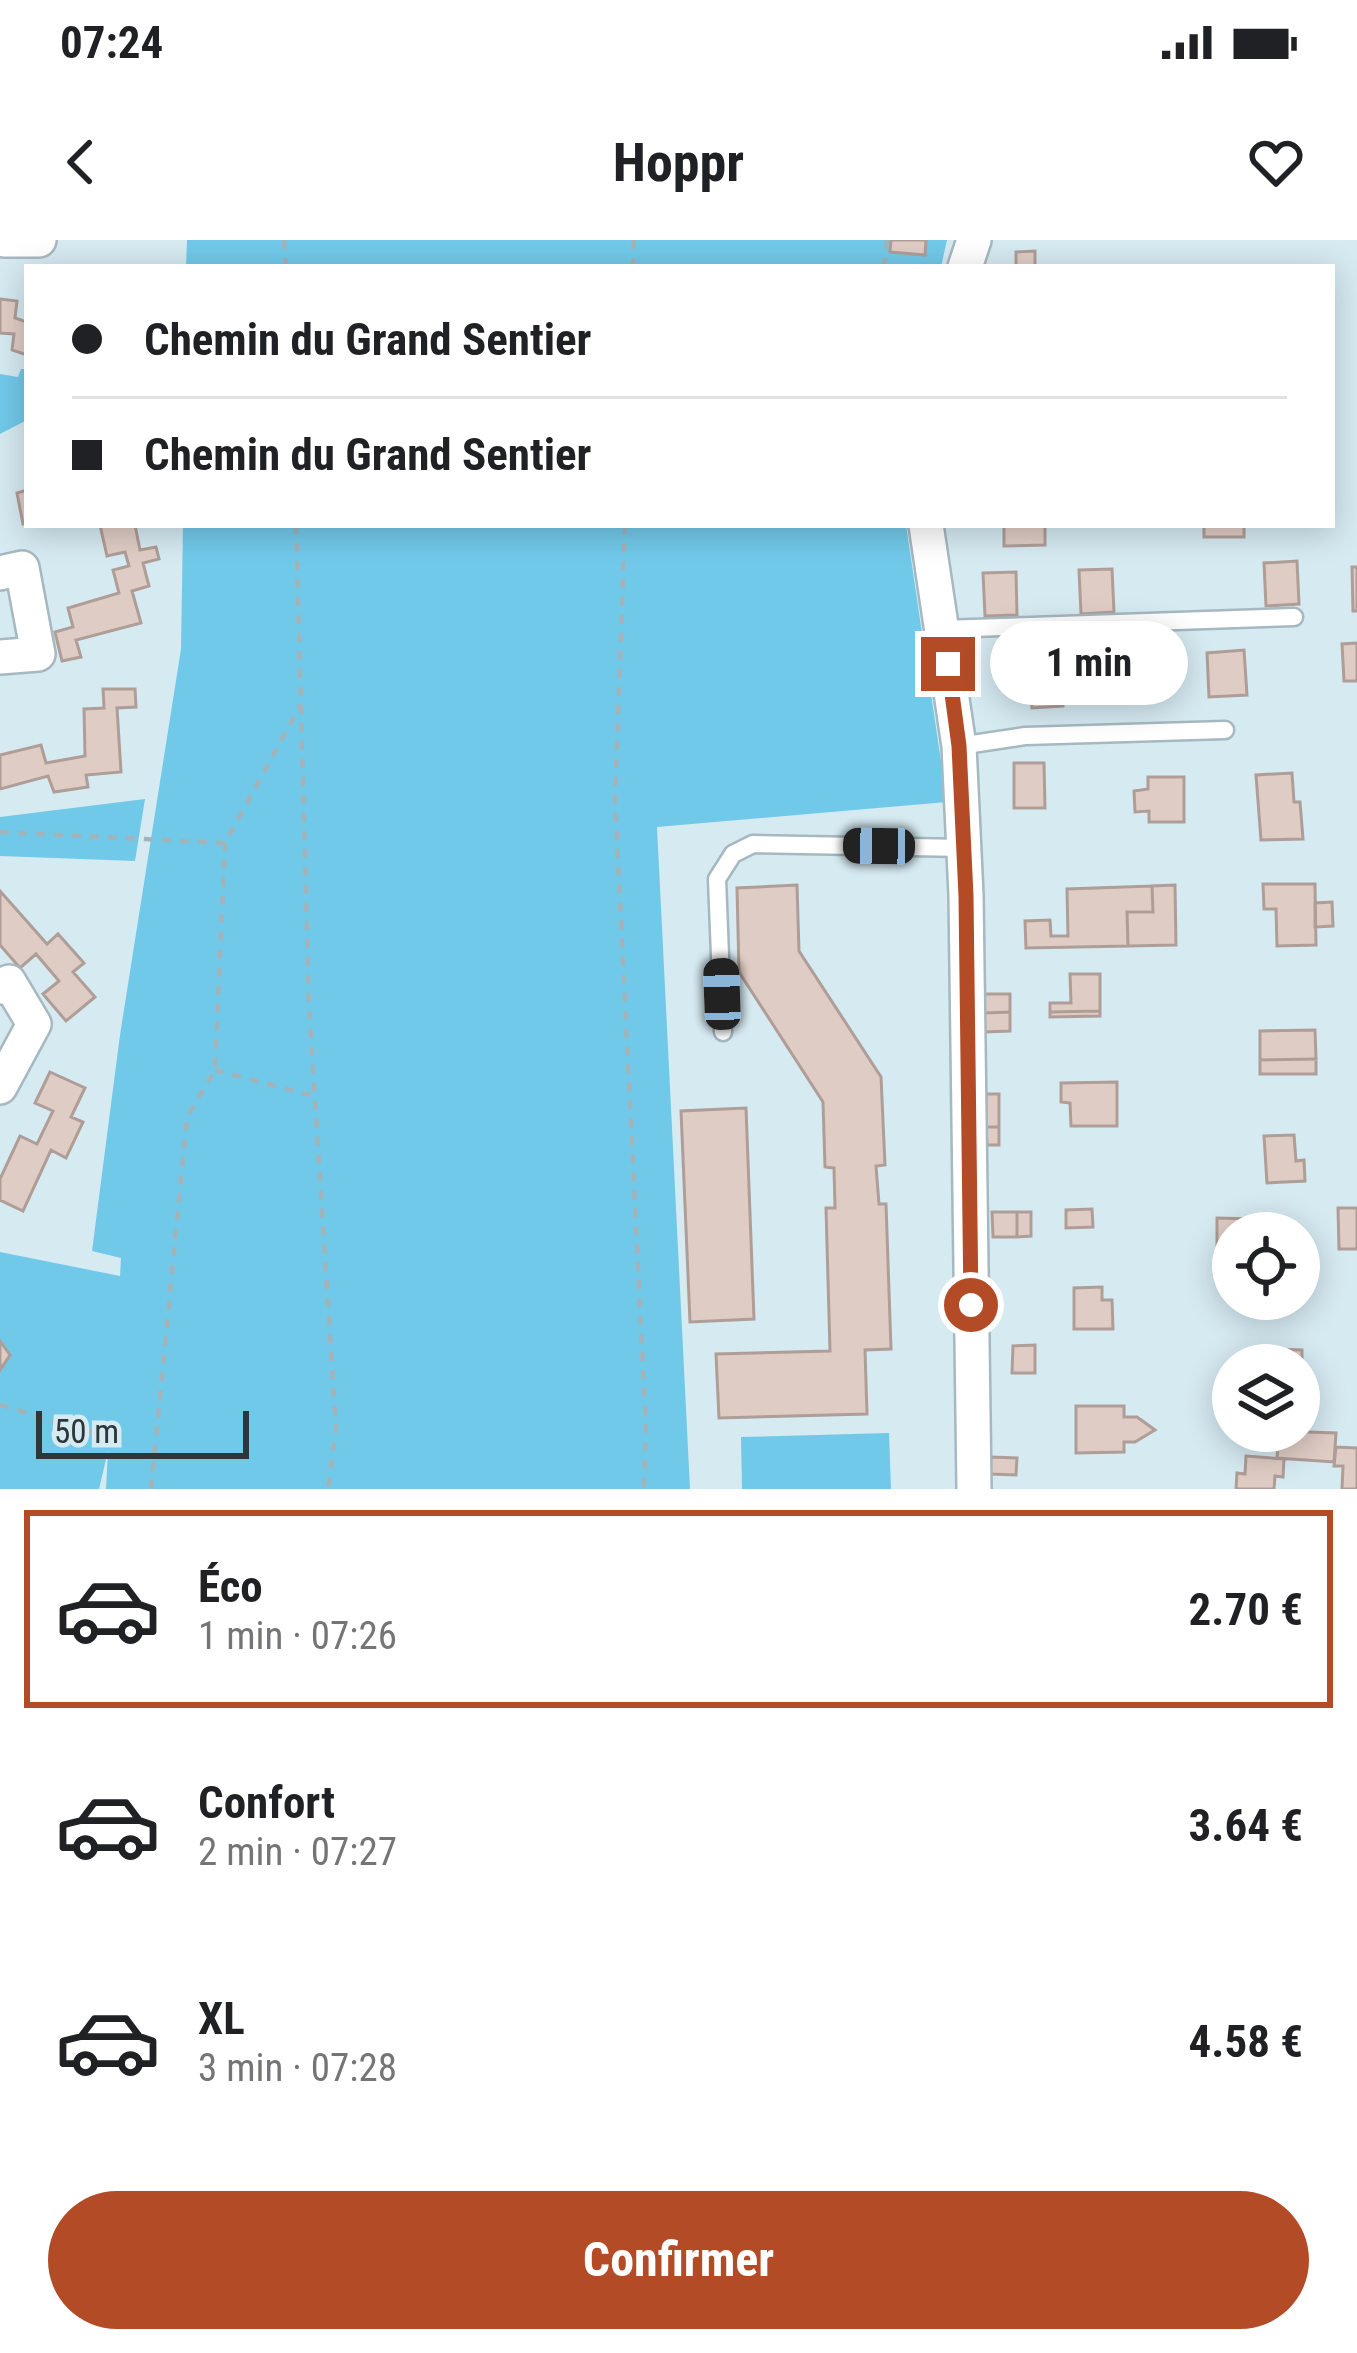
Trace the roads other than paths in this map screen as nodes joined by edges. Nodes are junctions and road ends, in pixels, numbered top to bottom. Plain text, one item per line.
1 (4, 240) edge
2 (39, 240) edge
3 (926, 528) edge
4 (0, 573) edge
5 (1294, 616) dead end
6 (941, 629) junction
7 (0, 657) edge
8 (1225, 730) dead end
9 (959, 746) junction
10 (964, 848) junction
11 (0, 987) edge
12 (723, 1032) dead end
13 (0, 1087) edge
14 (974, 1489) edge

1 - 2 street
3 - 6 street
4 - 7 street
5 - 6 lane
6 - 9 street
8 - 9 lane
9 - 10 street
10 - 12 lane
10 - 14 street
11 - 13 street

